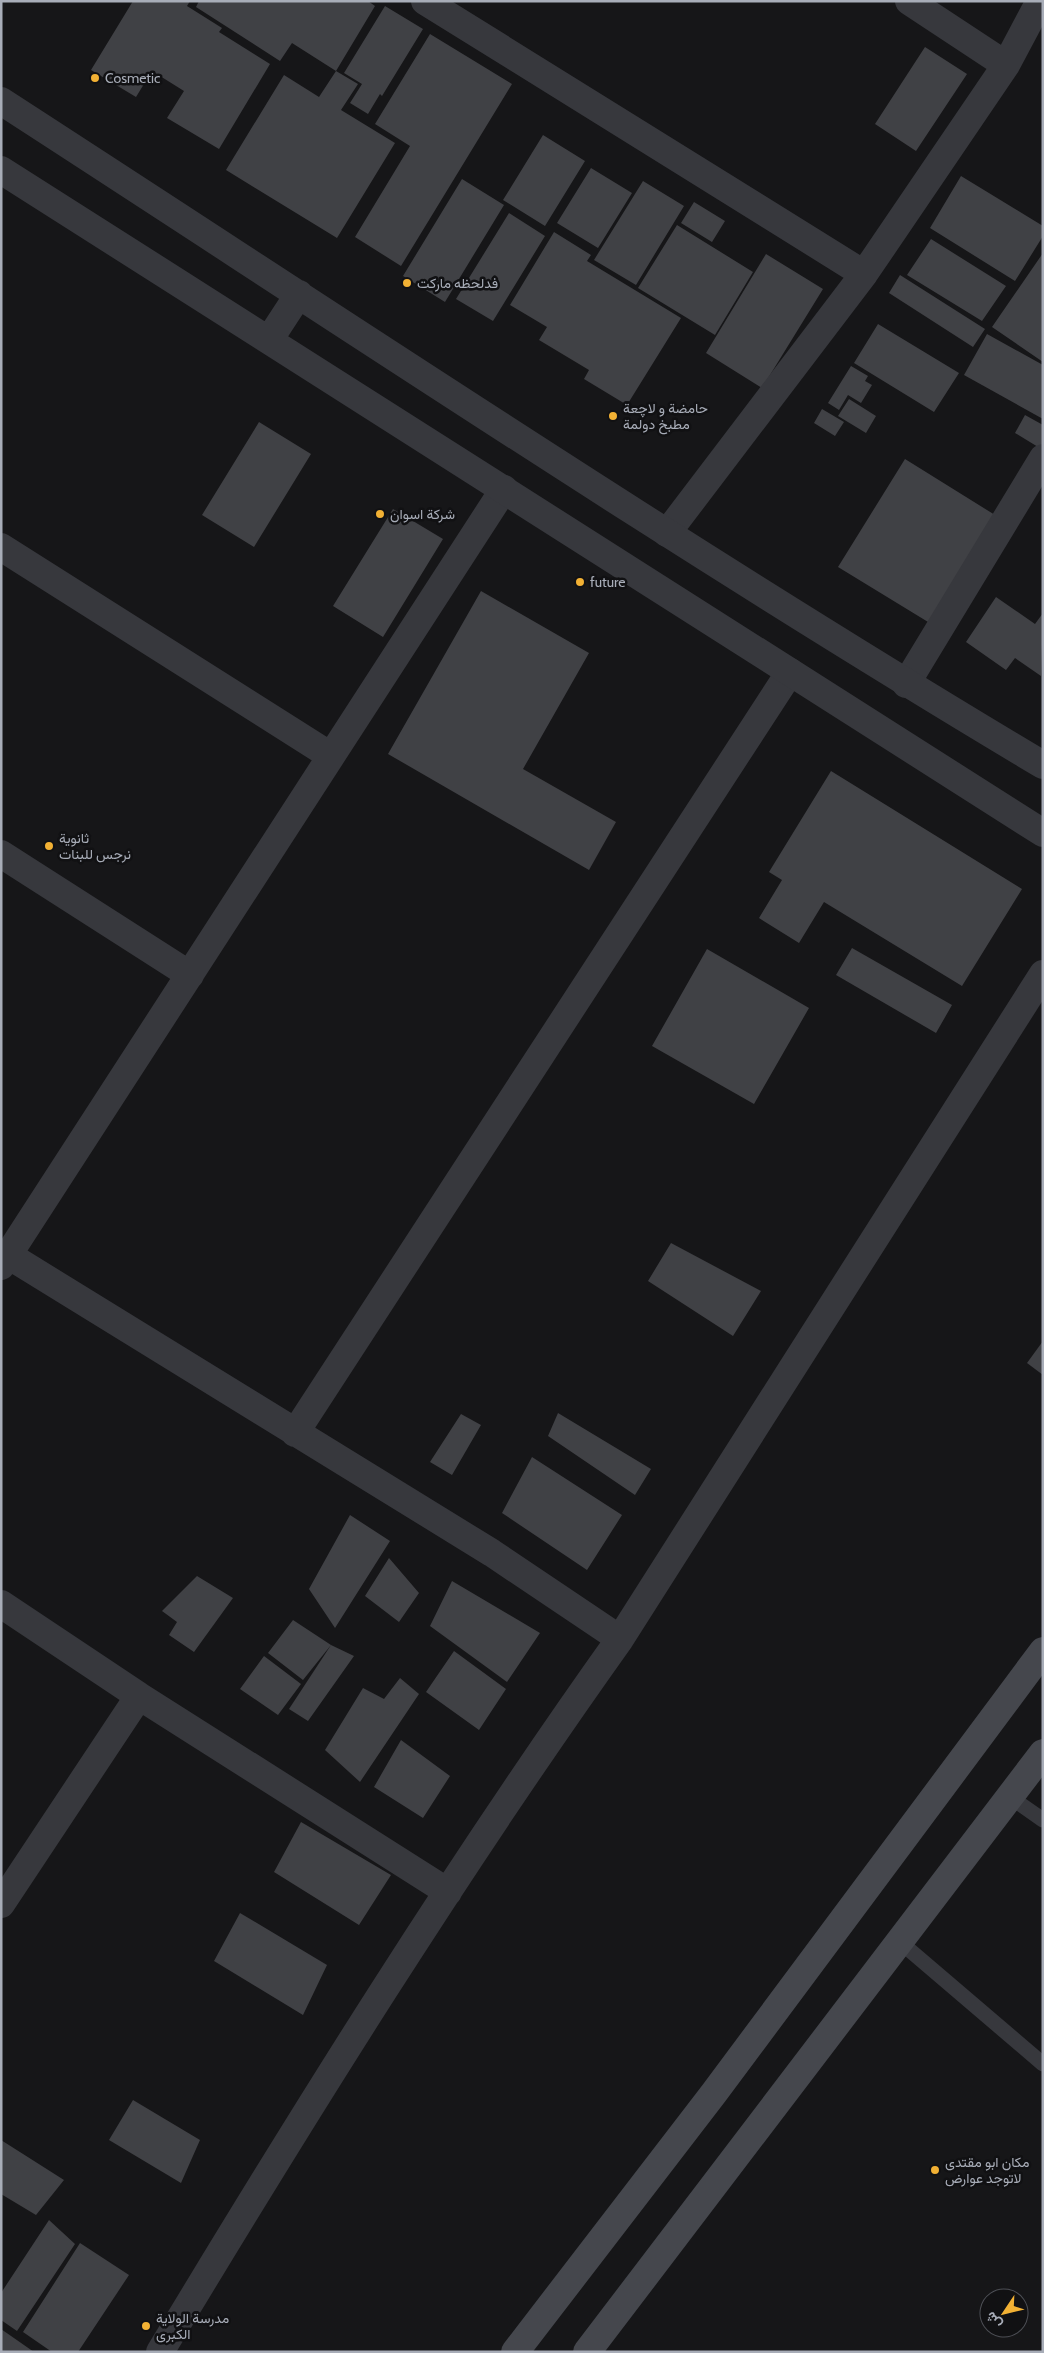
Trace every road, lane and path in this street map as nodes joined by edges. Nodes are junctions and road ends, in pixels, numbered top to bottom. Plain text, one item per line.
1 (425, 1) edge
2 (909, 1) edge
3 (1040, 1) edge
4 (1006, 65) junction
5 (1, 102) edge
6 (1, 170) edge
7 (864, 274) junction
8 (299, 294) junction
9 (268, 340) junction
10 (1043, 458) edge
11 (504, 489) junction
12 (666, 533) junction
13 (1, 547) edge
14 (790, 672) junction
15 (906, 684) junction
16 (331, 756) junction
17 (1043, 765) edge
18 (1043, 833) edge
19 (1, 854) edge
20 (1043, 974) edge
21 (190, 975) junction
22 (5, 1261) edge
23 (295, 1433) junction
24 (1, 1604) edge
25 (620, 1639) junction
26 (1043, 1651) edge
27 (139, 1696) junction
28 (1043, 1753) edge
29 (1010, 1797) junction
30 (1043, 1820) edge
31 (448, 1892) junction
32 (1, 1904) edge
33 (899, 1941) junction
34 (1043, 2064) edge
35 (160, 2352) edge
36 (515, 2352) edge
37 (587, 2352) edge

1 - 7 street
2 - 4 street
3 - 4 street
4 - 7 street
5 - 8 street
6 - 9 street
7 - 12 street
8 - 9 street
8 - 12 street
9 - 11 street
10 - 15 street
11 - 14 street
11 - 16 street
12 - 15 street
13 - 16 street
14 - 18 street
14 - 23 street
15 - 17 street
16 - 21 street
19 - 21 street
20 - 25 street
21 - 22 street
22 - 23 street
23 - 25 street
24 - 27 street
25 - 31 street
26 - 36 main road
27 - 31 street
27 - 32 street
28 - 29 main road
29 - 30 lane
29 - 33 main road
31 - 35 street
33 - 34 lane
33 - 37 main road

